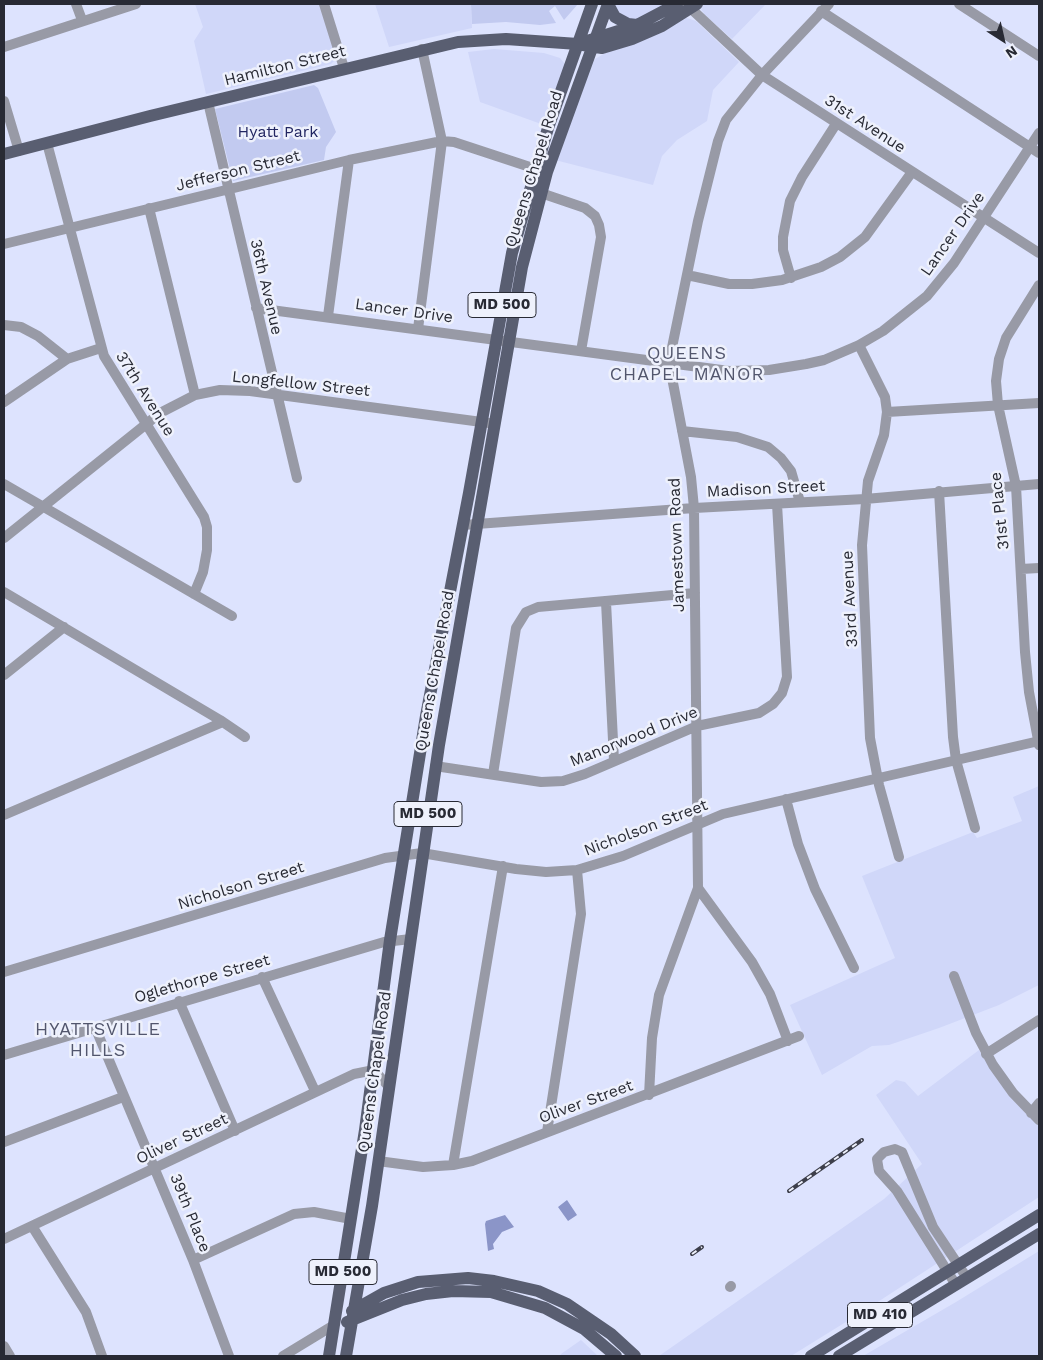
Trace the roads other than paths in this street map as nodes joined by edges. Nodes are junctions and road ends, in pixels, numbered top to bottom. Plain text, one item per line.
1 (76, 4) edge
2 (136, 4) edge
3 (324, 4) edge
4 (592, 4) edge
5 (608, 4) edge
6 (677, 4) edge
7 (959, 4) edge
8 (691, 5) edge
9 (825, 8) edge
10 (82, 20) junction
11 (637, 25) junction
12 (587, 44) junction
13 (4, 47) edge
14 (422, 49) junction
15 (1039, 56) edge
16 (344, 68) junction
17 (762, 75) junction
18 (4, 101) edge
19 (208, 102) junction
20 (836, 124) junction
21 (1039, 133) edge
22 (442, 141) junction
23 (47, 144) junction
24 (1035, 150) edge
25 (19, 151) junction
26 (4, 154) edge
27 (350, 160) junction
28 (536, 168) junction
29 (912, 172) junction
30 (227, 189) junction
31 (535, 192) junction
32 (149, 208) junction
33 (984, 217) junction
34 (71, 228) junction
35 (4, 244) edge
36 (1039, 253) edge
37 (687, 275) junction
38 (790, 278) junction
39 (1039, 285) edge
40 (256, 308) junction
41 (328, 316) junction
42 (4, 325) edge
43 (418, 329) junction
44 (503, 340) junction
45 (859, 345) junction
46 (101, 348) junction
47 (581, 352) junction
48 (68, 359) junction
49 (669, 362) junction
50 (276, 394) junction
51 (195, 395) junction
52 (4, 402) edge
53 (1039, 404) edge
54 (998, 405) junction
55 (887, 412) junction
56 (487, 422) junction
57 (146, 424) junction
58 (682, 431) junction
59 (297, 478) dead end
60 (4, 484) edge
61 (1039, 484) edge
62 (1016, 486) junction
63 (938, 491) junction
64 (865, 499) junction
65 (800, 502) junction
66 (777, 504) junction
67 (43, 506) junction
68 (694, 508) junction
69 (477, 524) junction
70 (463, 525) junction
71 (4, 538) edge
72 (1039, 568) edge
73 (1021, 569) junction
74 (4, 592) edge
75 (695, 593) junction
76 (194, 594) junction
77 (606, 602) junction
78 (232, 616) dead end
79 (64, 627) junction
80 (4, 675) edge
81 (223, 722) junction
82 (697, 726) junction
83 (245, 737) dead end
84 (1039, 742) edge
85 (614, 760) junction
86 (956, 760) junction
87 (435, 766) junction
88 (493, 774) junction
89 (878, 778) junction
90 (786, 799) junction
91 (4, 815) edge
92 (698, 823) junction
93 (975, 828) dead end
94 (422, 852) junction
95 (405, 855) junction
96 (900, 858) dead end
97 (503, 866) junction
98 (577, 870) junction
99 (698, 888) junction
100 (411, 939) junction
101 (390, 940) junction
102 (854, 968) dead end
103 (4, 972) edge
104 (954, 976) dead end
105 (262, 977) junction
106 (179, 1001) junction
107 (1039, 1020) edge
108 (95, 1027) junction
109 (799, 1036) dead end
110 (788, 1041) junction
111 (4, 1054) edge
112 (986, 1054) junction
113 (374, 1070) junction
114 (389, 1088) junction
115 (315, 1091) junction
116 (649, 1095) junction
117 (123, 1097) junction
118 (1039, 1103) edge
119 (1035, 1116) edge
120 (365, 1130) junction
121 (234, 1131) junction
122 (547, 1132) junction
123 (4, 1142) edge
124 (378, 1161) junction
125 (452, 1165) junction
126 (155, 1167) junction
127 (1039, 1215) edge
128 (351, 1219) junction
129 (32, 1226) junction
130 (1039, 1234) edge
131 (4, 1239) edge
132 (193, 1260) junction
133 (952, 1268) junction
134 (360, 1274) junction
135 (435, 1280) junction
136 (961, 1281) junction
137 (453, 1291) junction
138 (384, 1293) junction
139 (354, 1315) junction
140 (334, 1325) junction
141 (4, 1346) edge
142 (10, 1356) edge
143 (102, 1356) edge
144 (229, 1356) edge
145 (283, 1356) edge
146 (329, 1356) edge
147 (346, 1356) edge
148 (616, 1356) edge
149 (635, 1356) edge
150 (811, 1356) edge
151 (839, 1356) edge

1 - 10 street
2 - 10 street
3 - 16 street
4 - 12 main road, Queens Chapel Road / MD 500
5 - 11 main road
5 - 12 main road, Queens Chapel Road / MD 500
6 - 11 main road, Hamilton Street
7 - 15 street
8 - 12 main road, Hamilton Street
8 - 17 street, 31st Avenue
9 - 17 street, Jamestown Road
9 - 24 street
10 - 13 street
11 - 12 main road, Hamilton Street
12 - 14 main road, Hamilton Street
12 - 28 main road, Queens Chapel Road / MD 500
12 - 31 main road, Queens Chapel Road / MD 500
14 - 16 main road, Hamilton Street
14 - 22 street
16 - 19 main road, Hamilton Street
17 - 20 street, 31st Avenue
17 - 37 street, Jamestown Road
18 - 25 street
19 - 23 main road, Hamilton Street
19 - 30 street, 36th Avenue
20 - 29 street, 31st Avenue
20 - 38 street
21 - 24 street, Lancer Drive
22 - 27 street, Jefferson Street
22 - 28 street, Jefferson Street
22 - 43 street
23 - 25 main road, Hamilton Street
23 - 34 street, 37th Avenue
24 - 33 street, Lancer Drive
25 - 26 main road, Hamilton Street
27 - 30 street, Jefferson Street
27 - 41 street
28 - 31 main road, Queens Chapel Road / MD 500
29 - 33 street, 31st Avenue
29 - 38 street
30 - 32 street, Jefferson Street
30 - 40 street, 36th Avenue
31 - 44 main road, Queens Chapel Road / MD 500
31 - 47 street
32 - 34 street, Jefferson Street
32 - 51 street
33 - 36 street, 31st Avenue
33 - 45 street, Lancer Drive
34 - 35 street, Jefferson Street
34 - 46 street, 37th Avenue
37 - 38 street
37 - 49 street, Jamestown Road
39 - 54 street, 31st Place
40 - 41 street, Lancer Drive
40 - 50 street, 36th Avenue
41 - 43 street, Lancer Drive
42 - 48 street
43 - 44 street, Lancer Drive
44 - 47 street, Lancer Drive
44 - 56 main road, Queens Chapel Road / MD 500
45 - 49 street, Lancer Drive
45 - 55 street, 33rd Avenue
46 - 48 street
46 - 57 street, 37th Avenue
47 - 49 street, Lancer Drive
48 - 52 street
49 - 58 street, Jamestown Road
50 - 51 street, Longfellow Street
50 - 56 street, Longfellow Street
50 - 59 street, 36th Avenue
51 - 57 street, Longfellow Street
53 - 54 street
54 - 55 street
54 - 62 street, 31st Place
55 - 64 street, 33rd Avenue
56 - 69 main road, Queens Chapel Road / MD 500
56 - 70 main road, Queens Chapel Road / MD 500
57 - 67 street, Longfellow Street
57 - 76 street, 37th Avenue
58 - 65 street
58 - 68 street, Jamestown Road
60 - 67 street
61 - 62 street, Madison Street
62 - 63 street, Madison Street
62 - 73 street, 31st Place
63 - 64 street, Madison Street
63 - 86 street
64 - 65 street, Madison Street
64 - 89 street, 33rd Avenue
65 - 66 street, Madison Street
66 - 68 street, Madison Street
66 - 82 street, Manorwood Drive
67 - 71 street, Longfellow Street
67 - 76 street
68 - 69 street, Madison Street
68 - 75 street, Jamestown Road
69 - 70 street, Madison Street
69 - 87 main road, Queens Chapel Road / MD 500
70 - 95 main road, Queens Chapel Road / MD 500
72 - 73 street
73 - 84 street, 31st Place
74 - 79 street
75 - 77 street
75 - 82 street, Jamestown Road
76 - 78 street
77 - 85 street
77 - 88 street
79 - 80 street
79 - 81 street
81 - 83 street
81 - 91 street
82 - 85 street, Manorwood Drive
82 - 92 street, Jamestown Road
84 - 86 street, Nicholson Street
85 - 88 street, Manorwood Drive
86 - 89 street, Nicholson Street
86 - 93 street
87 - 88 street, Manorwood Drive
87 - 94 main road, Queens Chapel Road / MD 500
89 - 90 street, Nicholson Street
89 - 96 street, 33rd Avenue
90 - 92 street, Nicholson Street
90 - 102 street
92 - 98 street, Nicholson Street
92 - 99 street, Jamestown Road
94 - 95 street, Nicholson Street
94 - 97 street, Nicholson Street
94 - 100 main road, Queens Chapel Road / MD 500
95 - 101 main road, Queens Chapel Road / MD 500
95 - 103 street, Nicholson Street
97 - 98 street, Nicholson Street
97 - 125 street
98 - 122 street
99 - 110 street
99 - 116 street, Jamestown Road
100 - 101 street, Oglethorpe Street
100 - 114 main road, Queens Chapel Road / MD 500
101 - 105 street, Oglethorpe Street
101 - 113 main road, Queens Chapel Road / MD 500
104 - 112 street
105 - 106 street, Oglethorpe Street
105 - 115 street
106 - 108 street, Oglethorpe Street
106 - 121 street
107 - 112 street
108 - 111 street, Oglethorpe Street
108 - 117 street, 39th Place
109 - 110 street, Oliver Street
110 - 116 street, Oliver Street
112 - 119 street
113 - 114 street
113 - 115 street, Oliver Street
113 - 120 main road, Queens Chapel Road / MD 500
114 - 124 main road, Queens Chapel Road / MD 500
115 - 121 street, Oliver Street
116 - 122 street, Oliver Street
117 - 123 street
117 - 126 street, 39th Place
118 - 119 street
120 - 124 main road
120 - 128 main road, Queens Chapel Road / MD 500
121 - 126 street, Oliver Street
122 - 125 street, Oliver Street
124 - 125 street, Oliver Street
124 - 134 main road, Queens Chapel Road / MD 500
126 - 129 street, Oliver Street
126 - 132 street, 39th Place
127 - 133 main road, MD 410
128 - 132 street
128 - 140 main road, Queens Chapel Road / MD 500
129 - 131 street, Oliver Street
129 - 143 street
130 - 136 main road, MD 410
132 - 144 street, 39th Place
133 - 133 street
133 - 136 street
133 - 150 main road, MD 410
134 - 138 main road
134 - 139 main road, Queens Chapel Road / MD 500
135 - 137 main road
135 - 138 main road
135 - 149 main road
136 - 151 main road, MD 410
137 - 139 main road
137 - 148 main road
138 - 139 main road
139 - 140 main road
139 - 147 main road, Queens Chapel Road / MD 500
140 - 145 street
140 - 146 main road, Queens Chapel Road / MD 500
141 - 142 street

